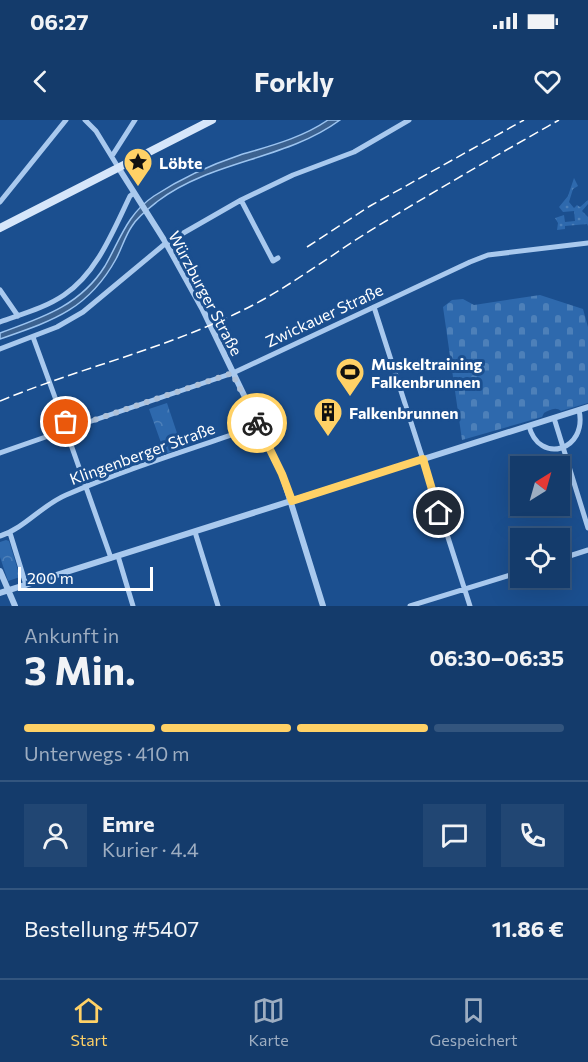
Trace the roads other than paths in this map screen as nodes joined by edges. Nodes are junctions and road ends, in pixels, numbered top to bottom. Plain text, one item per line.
1 (66, 120) edge
2 (85, 120) edge
3 (135, 120) edge
4 (212, 120) edge
5 (409, 120) edge
6 (112, 156) junction
7 (118, 167) junction
8 (136, 197) junction
9 (241, 200) junction
10 (0, 201) edge
11 (0, 228) edge
12 (166, 243) junction
13 (588, 243) edge
14 (278, 258) dead end
15 (0, 290) edge
16 (374, 307) junction
17 (14, 317) junction
18 (0, 321) edge
19 (33, 337) junction
20 (0, 349) edge
21 (232, 373) junction
22 (588, 407) edge
23 (579, 410) junction
24 (554, 418) junction
25 (64, 422) junction
26 (258, 426) junction
27 (529, 426) junction
28 (74, 427) junction
29 (57, 433) junction
30 (69, 439) junction
31 (563, 448) junction
32 (0, 453) edge
33 (423, 459) junction
34 (86, 487) junction
35 (292, 501) junction
36 (588, 528) edge
37 (195, 532) junction
38 (10, 533) junction
39 (0, 536) edge
40 (588, 550) edge
41 (570, 556) edge
42 (114, 557) junction
43 (0, 571) edge
44 (510, 575) edge
45 (26, 585) junction
46 (464, 589) junction
47 (3, 592) edge
48 (15, 606) edge
49 (133, 606) edge
50 (218, 606) edge
51 (323, 606) edge
52 (410, 606) edge
53 (470, 606) edge

1 - 10 street
2 - 6 street
3 - 6 street
4 - 7 main road
5 - 9 street
6 - 7 street
7 - 8 street, Würzburger Straße
7 - 11 main road
8 - 12 street, Würzburger Straße
8 - 17 street
9 - 12 street
9 - 14 street
12 - 19 street
12 - 21 street, Würzburger Straße
13 - 16 street, Zwickauer Straße
15 - 17 street
16 - 21 street, Zwickauer Straße
16 - 33 street
17 - 18 street
19 - 20 street
19 - 25 street
21 - 26 street, Würzburger Straße
21 - 28 street, Zwickauer Straße
22 - 23 street
23 - 24 street
23 - 31 street
24 - 27 street
24 - 31 street
25 - 28 street
25 - 29 street
26 - 34 street, Klingenberger Straße
26 - 35 street, Würzburger Straße
27 - 31 street
27 - 33 street
28 - 30 street
29 - 30 street
29 - 32 street
30 - 34 street
31 - 36 street
33 - 35 street
33 - 46 street
34 - 38 street, Klingenberger Straße
34 - 42 street
35 - 37 street
35 - 51 street, Würzburger Straße
37 - 42 street
37 - 50 street
38 - 39 street, Klingenberger Straße
38 - 45 street
40 - 41 street
42 - 45 street
42 - 49 street
43 - 47 street
44 - 46 street
45 - 47 street
46 - 52 street
46 - 53 street
47 - 48 street

